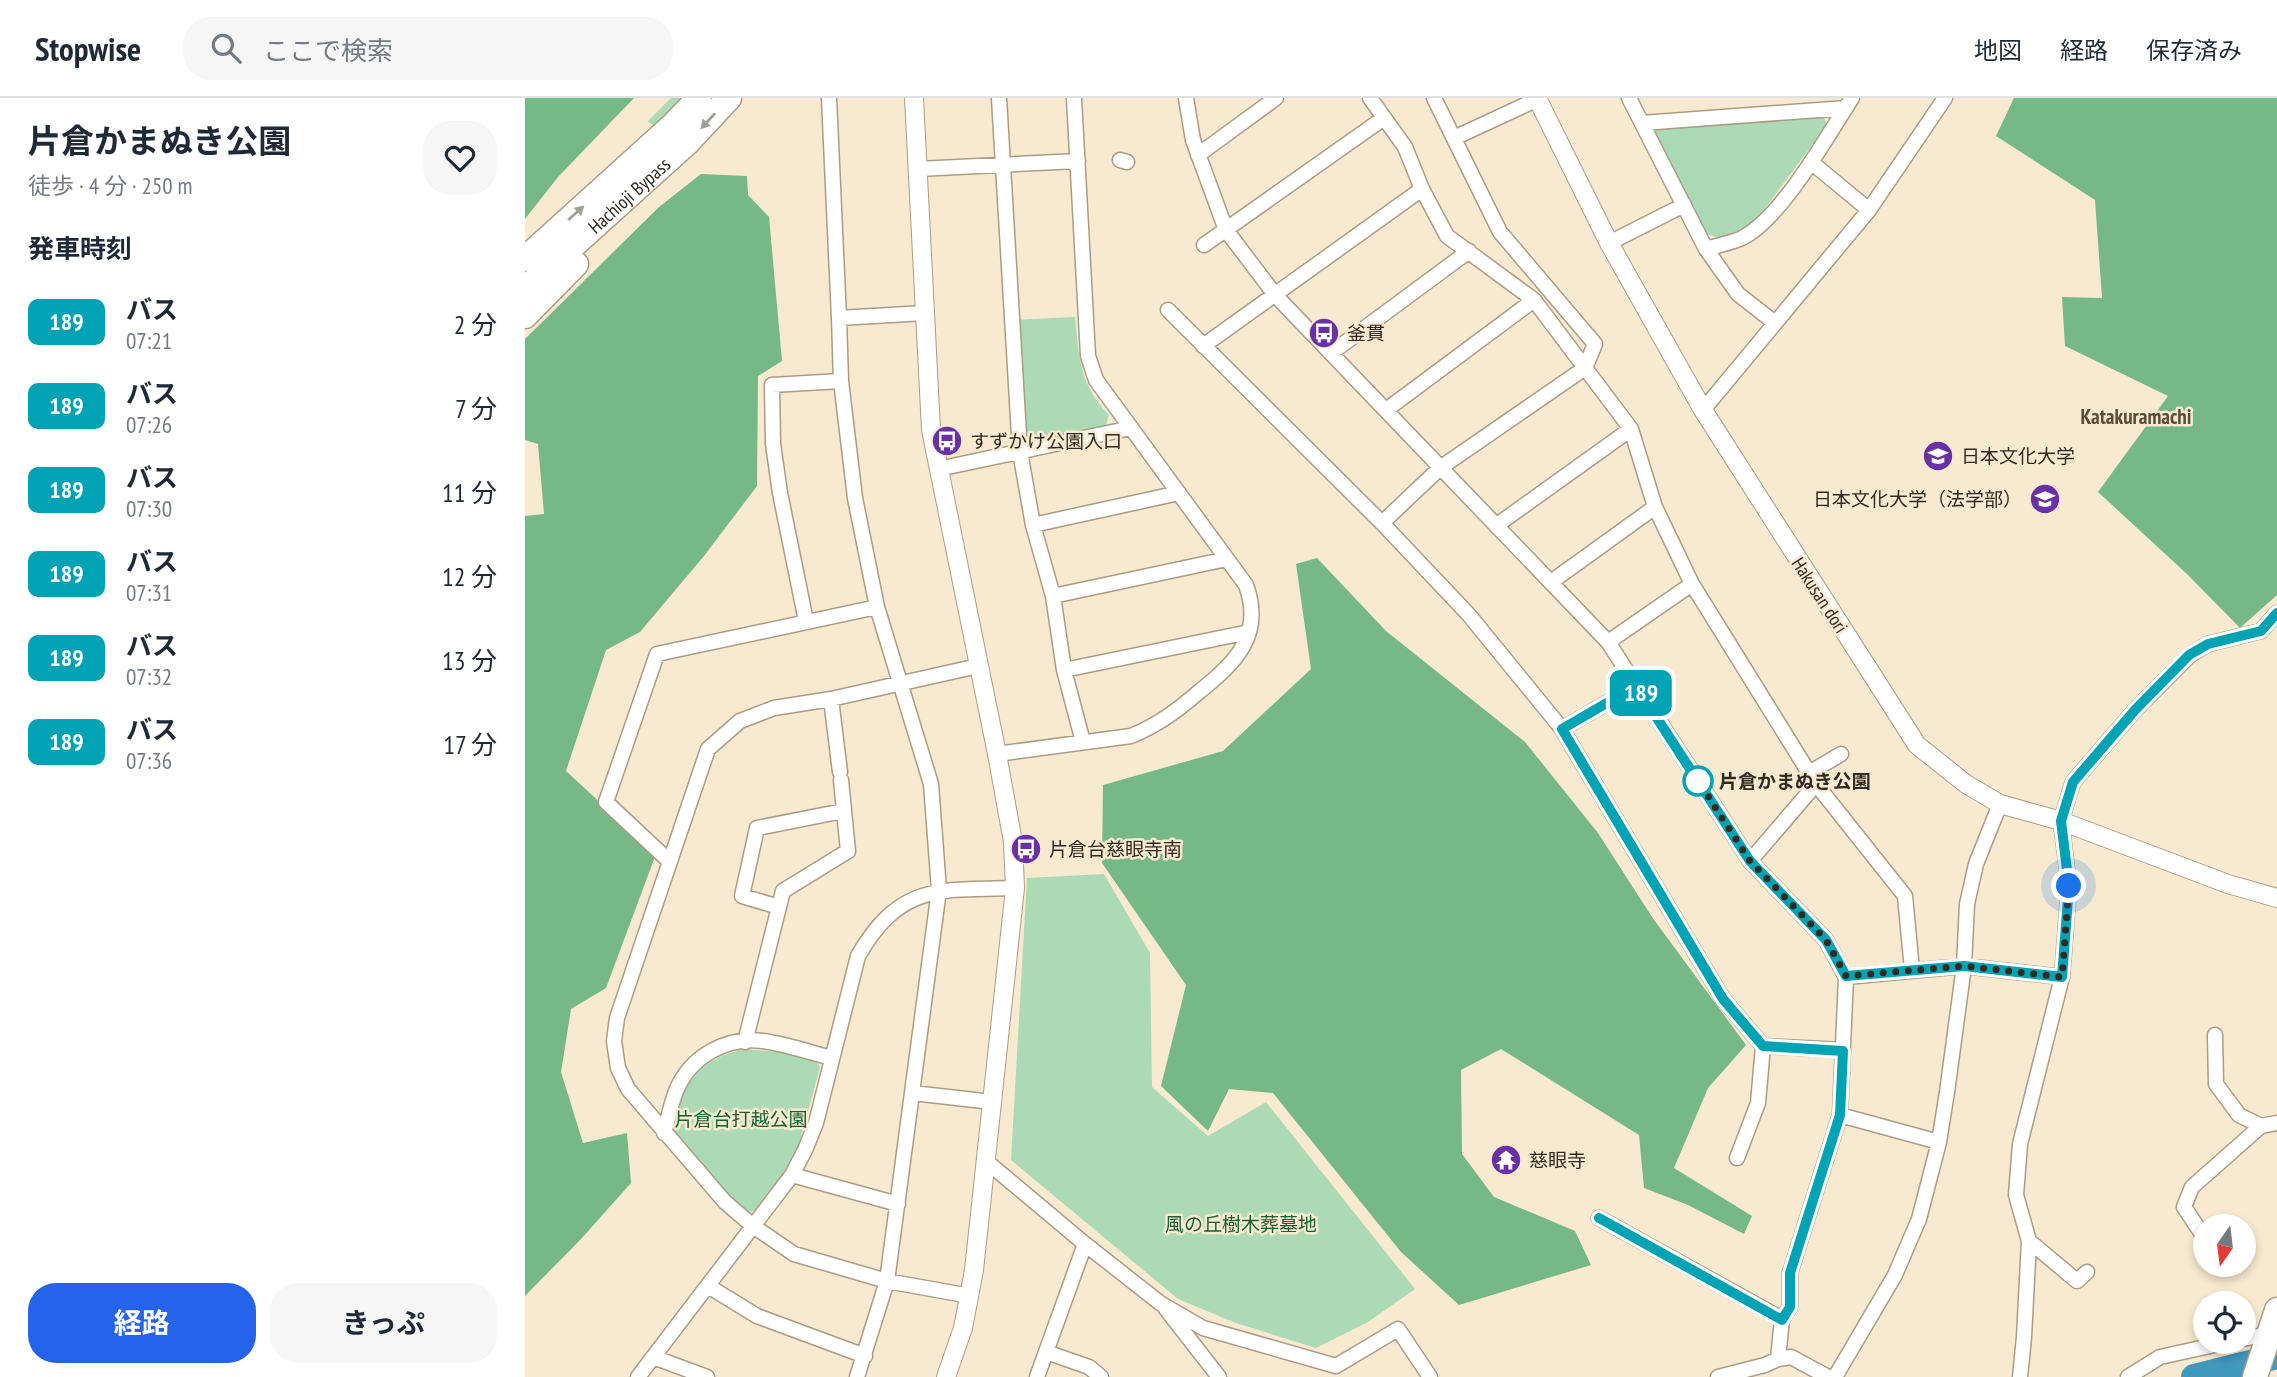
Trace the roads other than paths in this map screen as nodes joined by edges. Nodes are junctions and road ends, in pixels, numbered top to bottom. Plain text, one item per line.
1 (699, 98) edge
2 (729, 98) edge
3 (829, 98) edge
4 (914, 98) edge
5 (999, 98) edge
6 (1075, 98) edge
7 (1186, 98) edge
8 (1370, 98) edge
9 (1434, 98) edge
10 (1537, 98) edge
11 (1629, 98) edge
12 (1945, 98) edge
13 (1269, 100) edge
14 (1849, 103) edge
15 (1384, 118) junction
16 (1642, 123) junction
17 (1454, 138) junction
18 (1198, 155) junction
19 (1078, 161) junction
20 (1811, 162) junction
21 (1003, 165) junction
22 (657, 170) junction
23 (918, 170) junction
24 (1422, 189) junction
25 (1684, 205) junction
26 (1869, 209) junction
27 (1226, 230) junction
28 (1609, 243) junction
29 (1204, 245) dead end
30 (1706, 249) junction
31 (1469, 251) junction
32 (525, 259) edge
33 (525, 289) edge
34 (1276, 296) junction
35 (1534, 300) junction
36 (1168, 310) dead end
37 (925, 313) junction
38 (525, 316) edge
39 (839, 318) junction
40 (1775, 323) junction
41 (1203, 346) junction
42 (1331, 353) junction
43 (1585, 368) junction
44 (841, 381) junction
45 (1386, 410) junction
46 (1703, 410) junction
47 (1131, 428) junction
48 (1631, 429) junction
49 (1020, 452) junction
50 (1440, 468) junction
51 (938, 469) junction
52 (1179, 493) junction
53 (1655, 507) junction
54 (1382, 523) junction
55 (1033, 525) junction
56 (1497, 525) junction
57 (1227, 559) junction
58 (1551, 582) junction
59 (1692, 584) junction
60 (1053, 596) junction
61 (877, 607) junction
62 (2277, 613) edge
63 (806, 621) junction
64 (1249, 632) junction
65 (1608, 642) junction
66 (978, 666) junction
67 (1064, 670) junction
68 (901, 684) junction
69 (1636, 686) junction
70 (831, 699) junction
71 (1562, 729) junction
72 (1083, 742) junction
73 (997, 754) junction
74 (1841, 754) dead end
75 (1812, 778) junction
76 (2000, 804) junction
77 (843, 811) junction
78 (2061, 821) junction
79 (669, 861) junction
80 (1750, 861) junction
81 (1015, 888) junction
82 (939, 890) junction
83 (2277, 898) edge
84 (779, 907) junction
85 (1964, 966) junction
86 (1912, 970) junction
87 (1846, 976) junction
88 (2062, 977) junction
89 (2215, 1035) dead end
90 (745, 1041) junction
91 (1763, 1046) junction
92 (1843, 1051) junction
93 (831, 1058) junction
94 (913, 1093) junction
95 (992, 1102) junction
96 (1840, 1115) junction
97 (2277, 1123) edge
98 (2261, 1126) junction
99 (664, 1132) junction
100 (1939, 1142) junction
101 (1737, 1158) dead end
102 (986, 1161) junction
103 (792, 1175) junction
104 (898, 1204) junction
105 (1599, 1218) dead end
106 (2193, 1221) edge
107 (753, 1226) junction
108 (2029, 1241) junction
109 (1085, 1244) junction
110 (2087, 1272) dead end
111 (887, 1281) junction
112 (708, 1286) junction
113 (970, 1296) junction
114 (1160, 1303) junction
115 (2277, 1310) edge
116 (1782, 1320) junction
117 (2259, 1340) edge
118 (2193, 1350) edge
119 (1046, 1352) junction
120 (865, 1356) junction
121 (653, 1357) junction
122 (1778, 1359) junction
123 (638, 1377) edge
124 (707, 1377) edge
125 (857, 1377) edge
126 (946, 1377) edge
127 (1037, 1377) edge
128 (1101, 1377) edge
129 (1219, 1377) edge
130 (1430, 1377) edge
131 (1720, 1377) edge
132 (1828, 1377) edge
133 (1835, 1377) edge
134 (2020, 1377) edge
135 (2128, 1377) edge
136 (2255, 1377) edge

32 -> 1 highway, Hachioji Bypass
2 -> 22 highway, Hachioji Bypass
3 - 39 street
4 - 23 street
5 - 21 street
6 - 19 street
7 - 18 street
8 - 15 street
9 - 17 street
10 - 17 street
10 - 28 street, Hakusan dori
11 - 16 street
12 - 26 street
13 - 18 street
14 - 16 street
14 - 20 street
15 - 24 street
15 - 27 street
16 - 25 street
17 - 43 street
18 - 27 street
19 - 21 street
19 - 47 street
20 - 26 street
20 - 30 street
21 - 23 street
21 - 49 street
22 - 33 highway, Hachioji Bypass
22 - 38 highway
23 - 37 street
24 - 31 street
24 - 34 street
25 - 28 street
25 - 30 street
26 - 40 street
27 - 29 street
27 - 34 street
28 - 46 street, Hakusan dori
30 - 40 street
31 - 35 street
31 - 42 street
34 - 41 street
34 - 42 street
35 - 43 street
35 - 45 street
36 - 41 street
37 - 39 street
37 - 51 street
39 - 44 street
40 - 46 street
41 - 54 street
42 - 45 street
43 - 48 street
43 - 50 street
44 - 61 street
44 - 63 street
45 - 50 street
46 - 76 street, Hakusan dori
47 - 49 street
47 - 52 street
48 - 53 street
48 - 56 street
49 - 51 street
49 - 55 street
50 - 54 street
50 - 56 street
51 - 66 street
52 - 55 street
52 - 57 street
53 - 58 street
53 - 59 street
54 - 71 street
55 - 60 street
56 - 58 street
57 - 60 street
57 - 64 street
58 - 65 street
59 - 65 street
59 - 75 street
60 - 67 street
61 - 63 street
61 - 68 street
62 - 78 street
63 - 79 street
64 - 67 street
64 - 72 street
65 - 69 street
66 - 68 street
66 - 73 street
67 - 72 street
68 - 70 street
68 - 82 street
69 - 71 street
69 - 80 street
70 - 77 street
70 - 79 street
71 - 91 street
72 - 73 street
73 - 81 street
74 - 75 street
75 - 80 street
75 - 86 street
76 - 78 street, Hakusan dori
76 - 85 street
77 - 84 street
77 - 84 street
78 - 83 street, Hakusan dori
78 - 88 street
79 - 99 street
80 - 87 street
81 - 82 street
81 - 95 street
82 - 93 street
82 - 94 street
84 - 90 street
85 - 86 street
85 - 88 street
85 - 100 street
86 - 87 street
87 - 92 street
88 - 108 street
89 - 98 street
90 - 93 street
90 - 99 street
91 - 92 street
91 - 101 street
92 - 96 street
93 - 103 street
94 - 95 street
94 - 104 street
95 - 102 street
96 - 100 street
96 - 116 street
97 - 98 street
98 - 106 street
99 - 107 street
100 - 133 street
102 - 109 street
102 - 113 street
103 - 104 street
103 - 107 street
104 - 111 street
105 - 116 street
107 - 111 street
107 - 112 street
108 - 110 street
108 - 134 street
109 - 114 street
109 - 119 street
111 - 113 street
111 - 120 street
112 - 120 street
112 - 121 street
113 - 126 street
114 - 129 street
114 - 130 street
115 - 117 highway
116 - 122 street
117 - 136 highway
118 - 135 street
119 - 127 street
119 - 128 street
120 - 125 street
121 - 123 street
121 - 124 street
122 - 131 street
122 - 132 street

